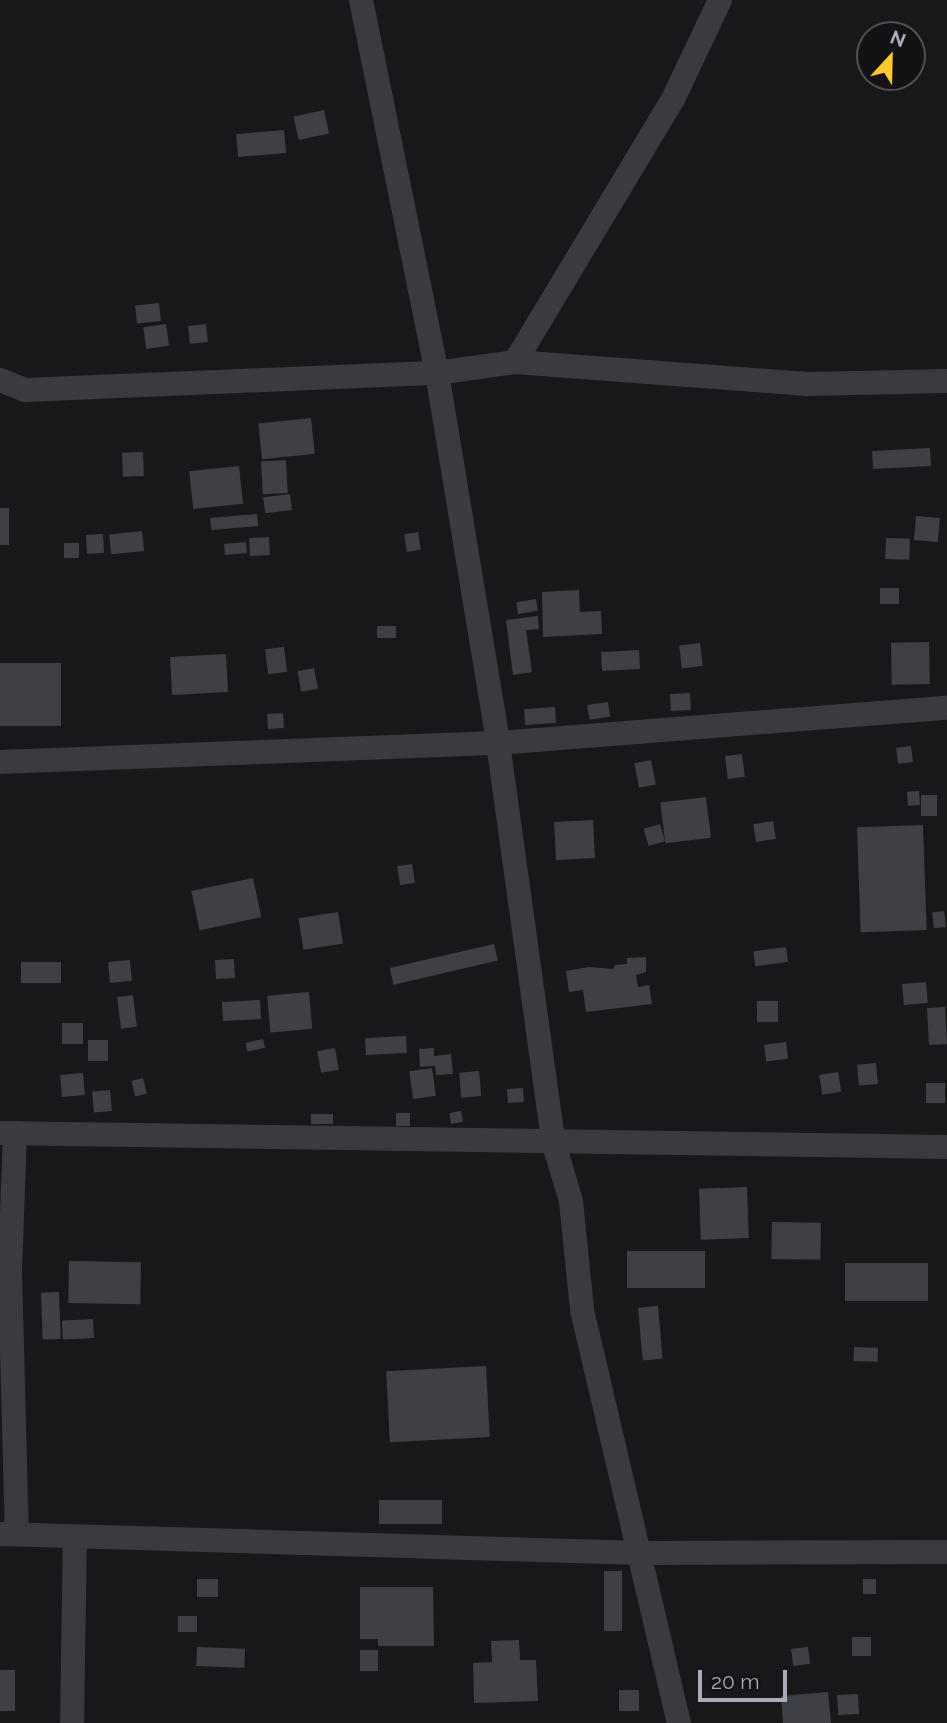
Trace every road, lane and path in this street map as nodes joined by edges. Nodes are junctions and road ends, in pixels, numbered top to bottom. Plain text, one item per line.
1 (361, 0) edge
2 (720, 0) edge
3 (515, 362) junction
4 (437, 373) junction
5 (0, 380) edge
6 (947, 381) edge
7 (947, 708) edge
8 (498, 743) junction
9 (0, 762) edge
10 (7, 1133) edge
11 (553, 1141) junction
12 (947, 1147) edge
13 (8, 1534) edge
14 (75, 1538) junction
15 (947, 1552) edge
16 (641, 1553) junction
17 (72, 1723) edge
18 (679, 1723) edge

1 - 4 street
2 - 3 street
3 - 4 street
3 - 6 street
4 - 5 street
4 - 8 street
7 - 8 street
8 - 9 street
8 - 11 street
10 - 11 street
10 - 13 street
11 - 12 street
11 - 16 street
13 - 14 street
14 - 16 street
14 - 17 street
15 - 16 street
16 - 18 street

